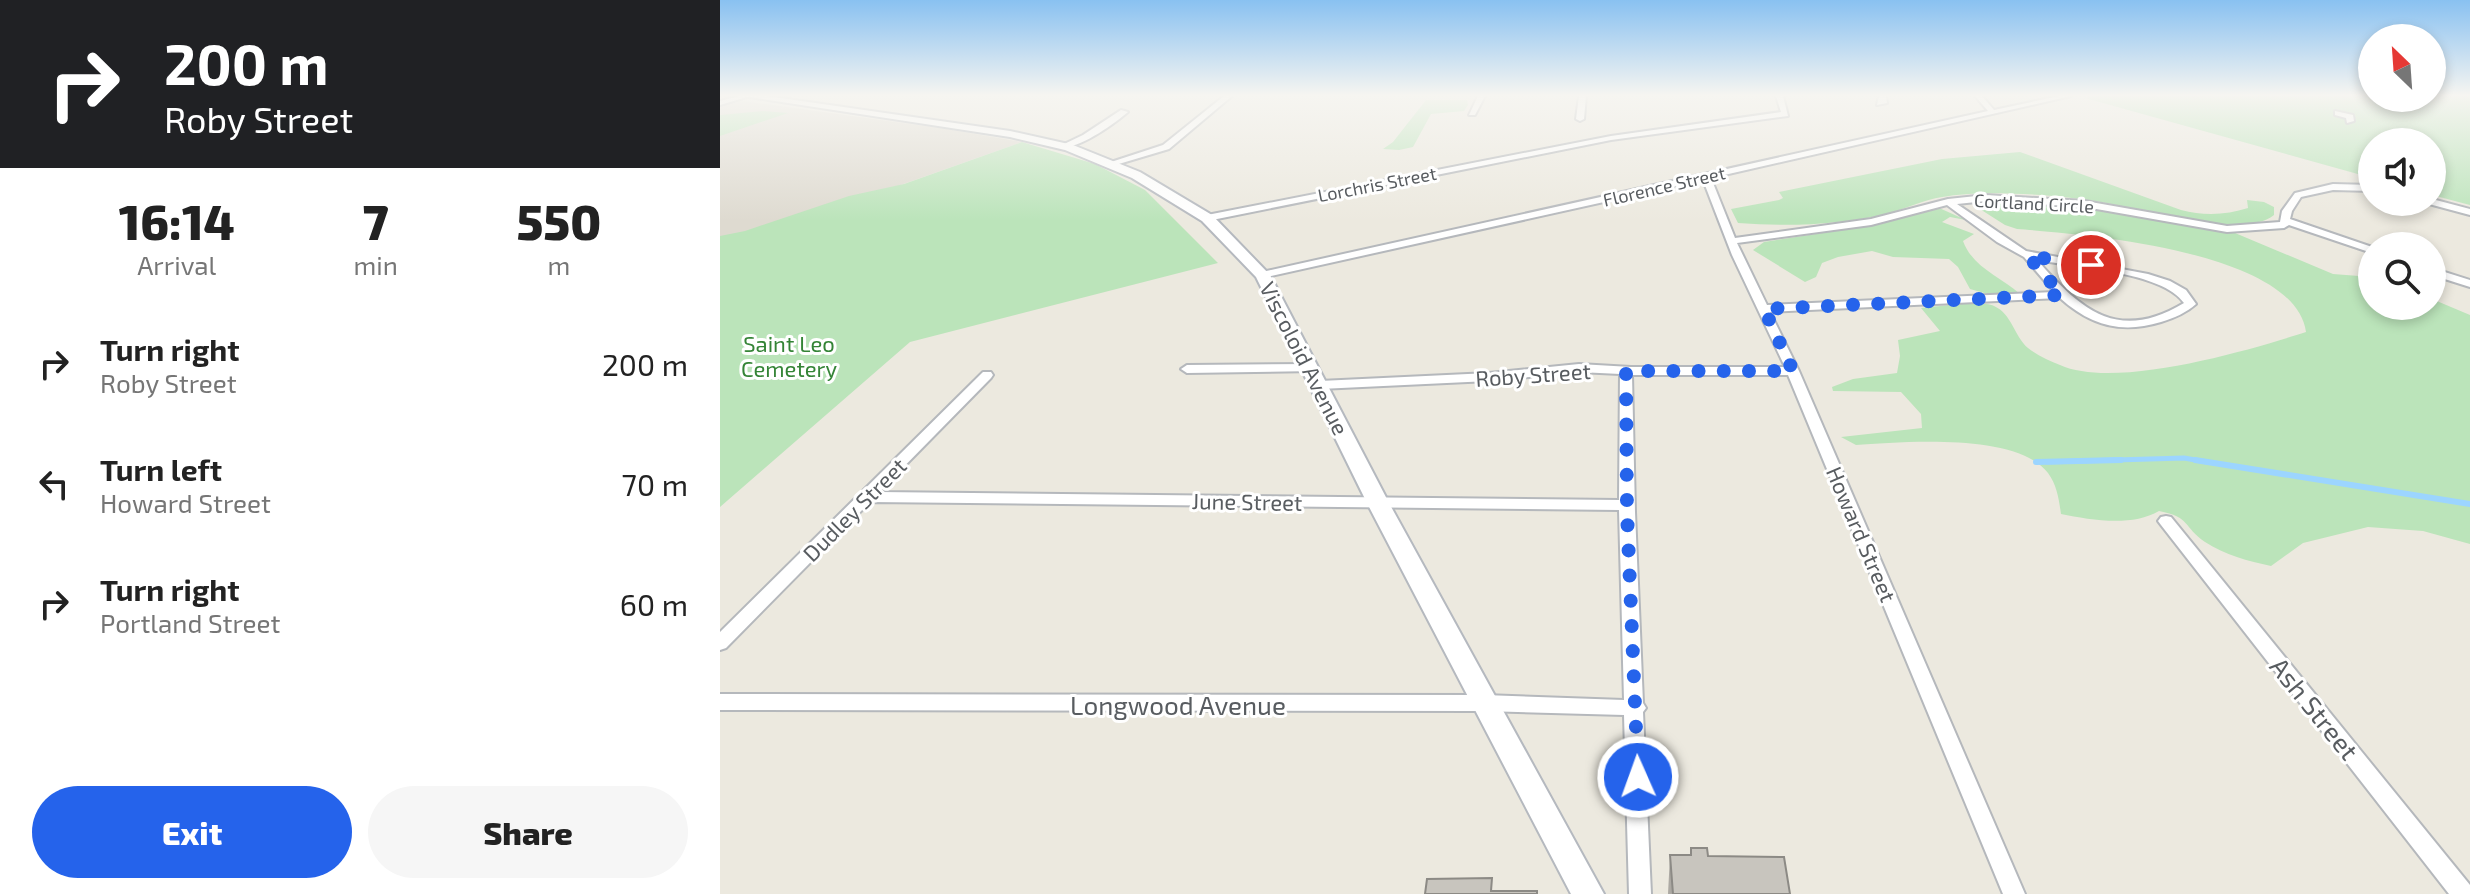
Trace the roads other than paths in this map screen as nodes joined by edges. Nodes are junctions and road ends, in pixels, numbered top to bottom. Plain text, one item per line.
1 (1027, 138) edge
2 (1084, 138) edge
3 (1177, 138) edge
4 (1613, 138) edge
5 (1877, 138) edge
6 (1064, 146) junction
7 (1112, 163) junction
8 (1706, 176) junction
9 (2358, 188) edge
10 (1948, 202) junction
11 (2446, 206) edge
12 (2470, 212) edge
13 (1207, 218) junction
14 (2286, 221) junction
15 (1733, 241) junction
16 (2358, 245) edge
17 (2028, 256) junction
18 (1262, 275) junction
19 (2446, 276) edge
20 (2470, 284) edge
21 (2062, 295) junction
22 (1764, 309) junction
23 (1187, 369) dead end
24 (1626, 371) junction
25 (1793, 371) junction
26 (987, 375) dead end
27 (1316, 376) junction
28 (867, 497) junction
29 (1378, 503) junction
30 (1627, 505) junction
31 (2166, 521) dead end
32 (720, 643) edge
33 (720, 702) edge
34 (1484, 703) junction
35 (1636, 708) junction
36 (1588, 894) edge
37 (1640, 894) edge
38 (2014, 894) edge
39 (2463, 894) edge

1 - 6 main road, Viscoloid Avenue
2 - 6 street
3 - 7 street
4 - 13 street, Lorchris Street
5 - 8 street, Florence Street
6 - 7 main road, Viscoloid Avenue
7 - 13 main road, Viscoloid Avenue
8 - 15 street, Howard Street
8 - 18 street, Florence Street
9 - 14 street
10 - 14 street, Cortland Circle
10 - 15 street, Cortland Circle
10 - 17 street
11 - 12 street
13 - 18 main road, Viscoloid Avenue
14 - 16 street, Cortland Circle
15 - 22 street, Howard Street
17 - 21 street
17 - 21 street
18 - 27 main road, Viscoloid Avenue
19 - 20 street
21 - 22 street
22 - 25 street, Howard Street
23 - 27 street, Roby Street
24 - 25 street, Roby Street
24 - 27 street, Roby Street
24 - 30 street
25 - 38 street, Howard Street
26 - 28 street, Dudley Street
27 - 29 main road, Viscoloid Avenue
28 - 29 street, June Street
28 - 32 street, Dudley Street
29 - 30 street, June Street
29 - 34 main road, Viscoloid Avenue
30 - 35 street
31 - 39 street, Ash Street
33 - 34 street, Longwood Avenue
34 - 35 street, Longwood Avenue
34 - 36 main road, Viscoloid Avenue
35 - 37 street

